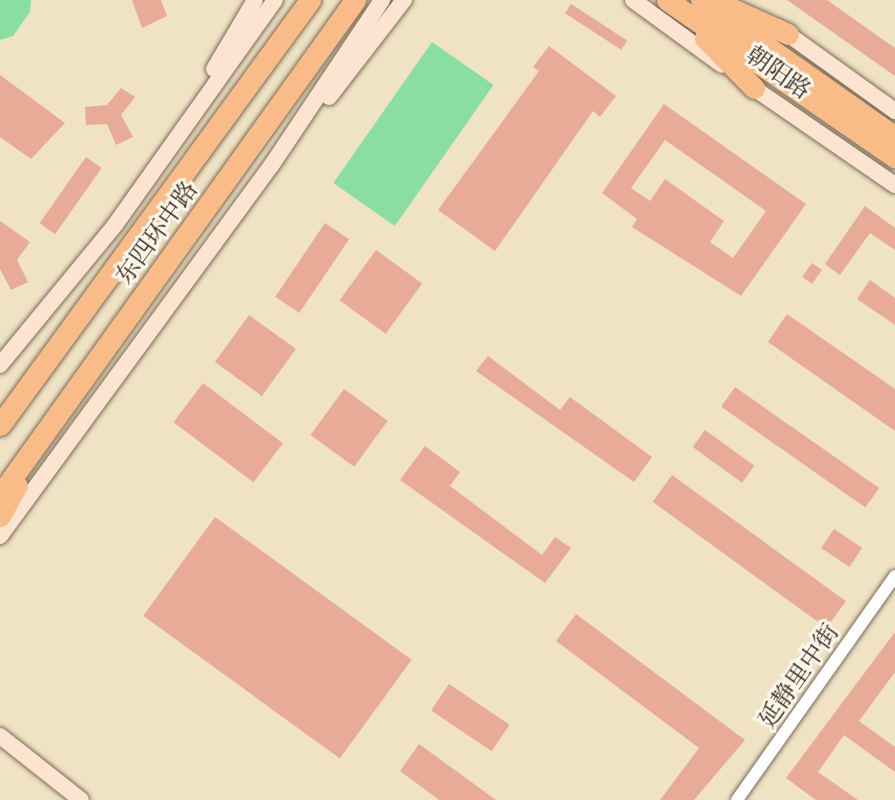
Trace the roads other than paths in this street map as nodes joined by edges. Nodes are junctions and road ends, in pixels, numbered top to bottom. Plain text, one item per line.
1 (255, 0) edge
2 (275, 0) edge
3 (310, 0) edge
4 (356, 0) edge
5 (382, 0) edge
6 (404, 0) edge
7 (633, 0) edge
8 (701, 0) edge
9 (713, 0) edge
10 (737, 0) edge
11 (669, 1) edge
12 (788, 34) junction
13 (754, 88) junction
14 (895, 111) edge
15 (895, 137) edge
16 (895, 157) edge
17 (162, 159) junction
18 (271, 166) junction
19 (895, 185) edge
20 (0, 365) edge
21 (3, 420) edge
22 (44, 436) junction
23 (0, 495) edge
24 (0, 516) edge
25 (0, 536) edge
26 (895, 576) edge
27 (0, 736) edge
28 (81, 800) edge
29 (737, 800) edge

1 - 17 street, 东四环中路
2 - 17 street, 东四环中路
3 - 21 highway, 东四环中路
4 - 22 highway, 东四环中路
5 - 18 street
6 - 18 street
7 - 13 street, 朝阳路
8 - 15 highway, 朝阳路
9 - 12 highway
10 - 12 street, 朝阳路
11 - 13 highway
11 - 16 highway, 朝阳路
12 - 14 street, 朝阳路
13 - 19 street, 朝阳路
17 - 20 street, 东四环中路
18 - 25 street
22 - 23 highway, 东四环中路
22 - 24 highway
26 - 29 street, 延静里中街
27 - 28 street

